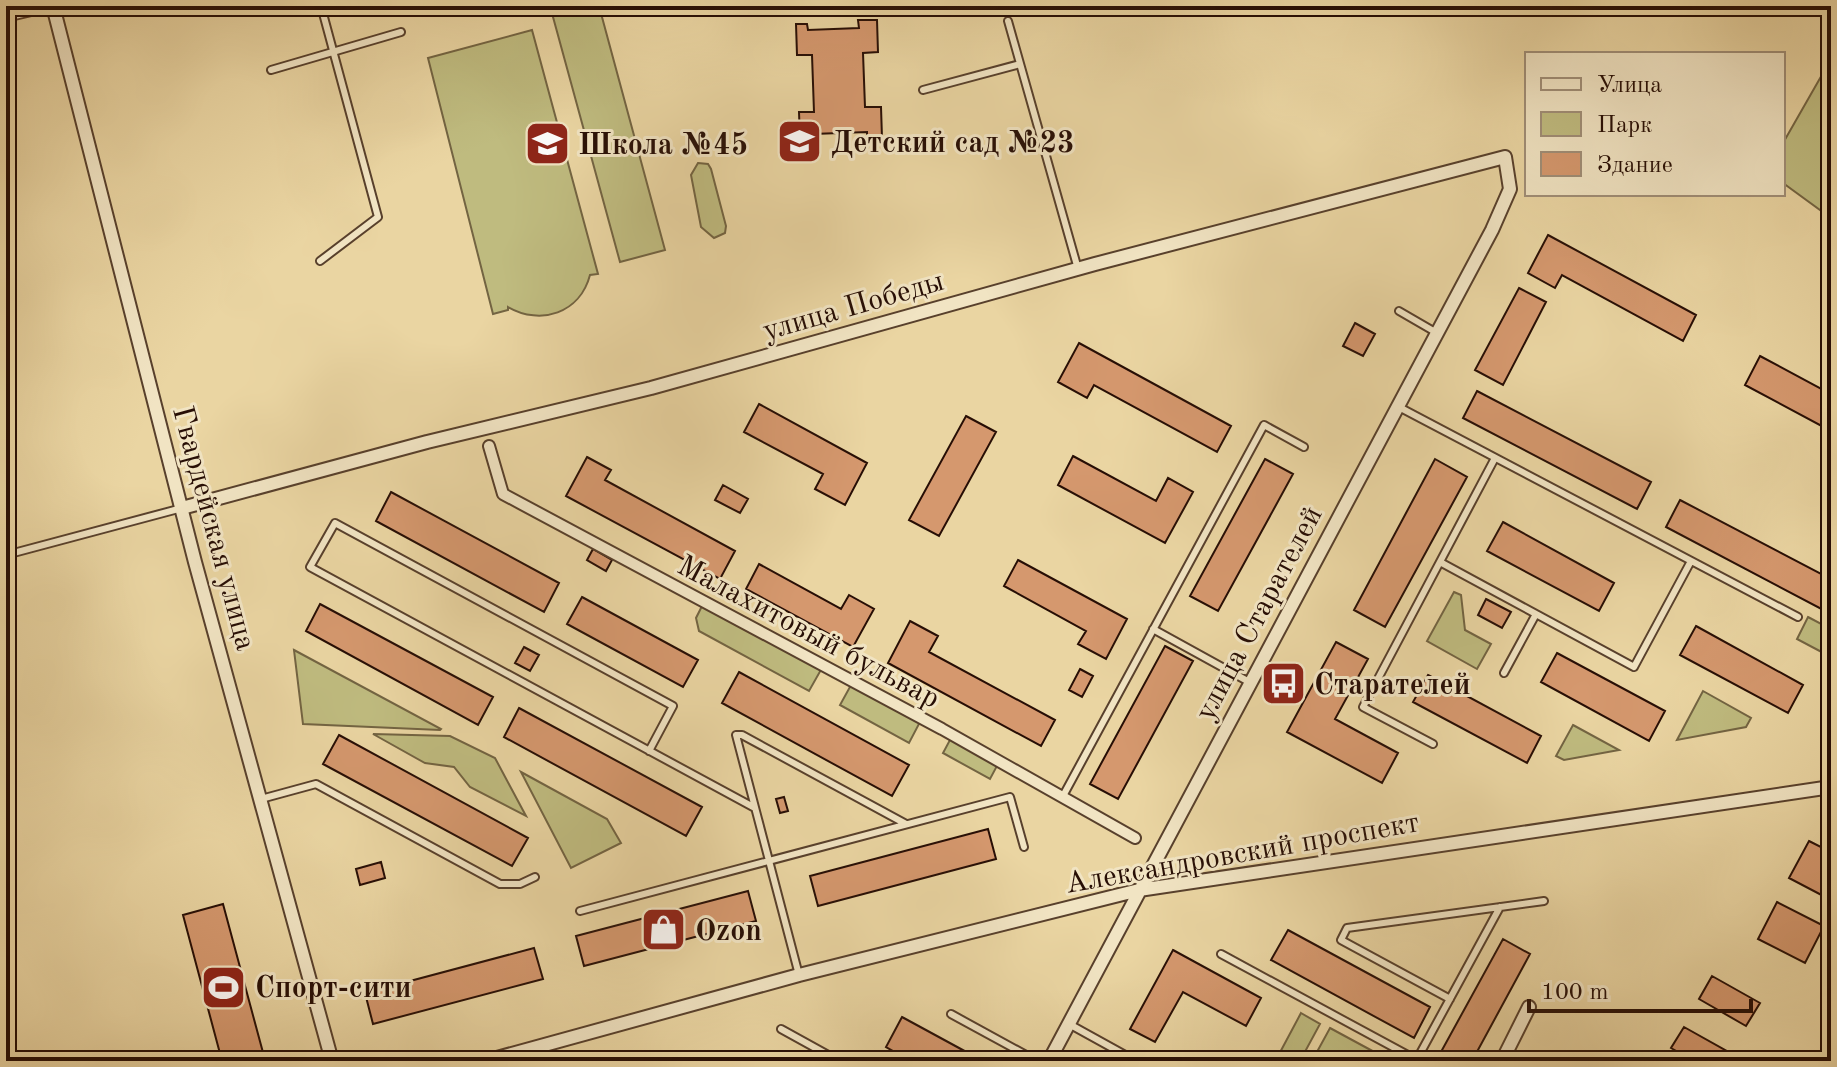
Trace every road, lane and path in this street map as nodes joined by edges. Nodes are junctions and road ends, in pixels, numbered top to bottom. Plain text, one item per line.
1 (53, 6) edge
2 (321, 6) edge
3 (6, 18) edge
4 (1008, 21) dead end
5 (401, 32) dead end
6 (333, 51) junction
7 (1020, 64) junction
8 (271, 70) dead end
9 (923, 90) dead end
10 (1510, 189) joint
11 (320, 261) dead end
12 (1078, 269) junction
13 (1399, 311) dead end
14 (1437, 333) junction
15 (1397, 406) junction
16 (489, 446) dead end
17 (1304, 447) dead end
18 (1495, 458) junction
19 (182, 508) junction
20 (6, 555) edge
21 (1691, 561) junction
22 (1440, 562) junction
23 (1536, 614) junction
24 (1798, 617) dead end
25 (1153, 629) junction
26 (1504, 673) dead end
27 (1251, 683) junction
28 (1433, 744) dead end
29 (649, 751) junction
30 (1831, 787) edge
31 (1063, 796) junction
32 (261, 799) junction
33 (755, 808) junction
34 (907, 824) junction
35 (1135, 838) dead end
36 (1024, 847) dead end
37 (769, 861) junction
38 (535, 877) dead end
39 (1139, 890) junction
40 (1544, 901) dead end
41 (1500, 907) junction
42 (580, 911) dead end
43 (1221, 954) dead end
44 (799, 975) junction
45 (1450, 999) junction
46 (1529, 1007) dead end
47 (951, 1014) dead end
48 (1069, 1024) junction
49 (781, 1029) dead end
50 (332, 1061) edge
51 (486, 1061) edge
52 (839, 1061) edge
53 (1037, 1061) edge
54 (1049, 1061) edge
55 (1136, 1061) edge
56 (1416, 1061) edge
57 (1502, 1061) edge

1 - 3 lane
1 - 19 street, Гвардейская улица
2 - 6 lane
4 - 7 lane
5 - 6 lane
6 - 8 lane
6 - 11 lane
7 - 9 lane
7 - 12 lane
10 - 12 street, улица Победы
10 - 14 street, улица Старателей
12 - 19 street, улица Победы
13 - 14 lane
14 - 15 street, улица Старателей
15 - 18 lane
15 - 27 street, улица Старателей
16 - 31 street, Малахитовый бульвар
17 - 25 lane
18 - 21 lane
18 - 22 lane
19 - 20 lane
19 - 32 street, Гвардейская улица
21 - 23 lane
21 - 24 lane
22 - 23 lane
22 - 28 lane
23 - 26 lane
25 - 27 lane
25 - 31 lane
27 - 39 street, улица Старателей
29 - 29 lane
29 - 33 lane
30 - 39 street, Александровский проспект
31 - 35 street, Малахитовый бульвар
32 - 38 lane
32 - 50 street, Гвардейская улица
33 - 34 lane
33 - 37 lane
34 - 36 lane
34 - 37 lane
37 - 42 lane
37 - 44 lane
39 - 44 street, Александровский проспект
39 - 48 street, улица Старателей
40 - 41 lane
41 - 45 lane
41 - 45 lane
43 - 56 lane
44 - 51 street, Александровский проспект
45 - 56 lane
46 - 57 street
47 - 53 lane
48 - 54 street, улица Старателей
48 - 55 lane
49 - 52 lane

